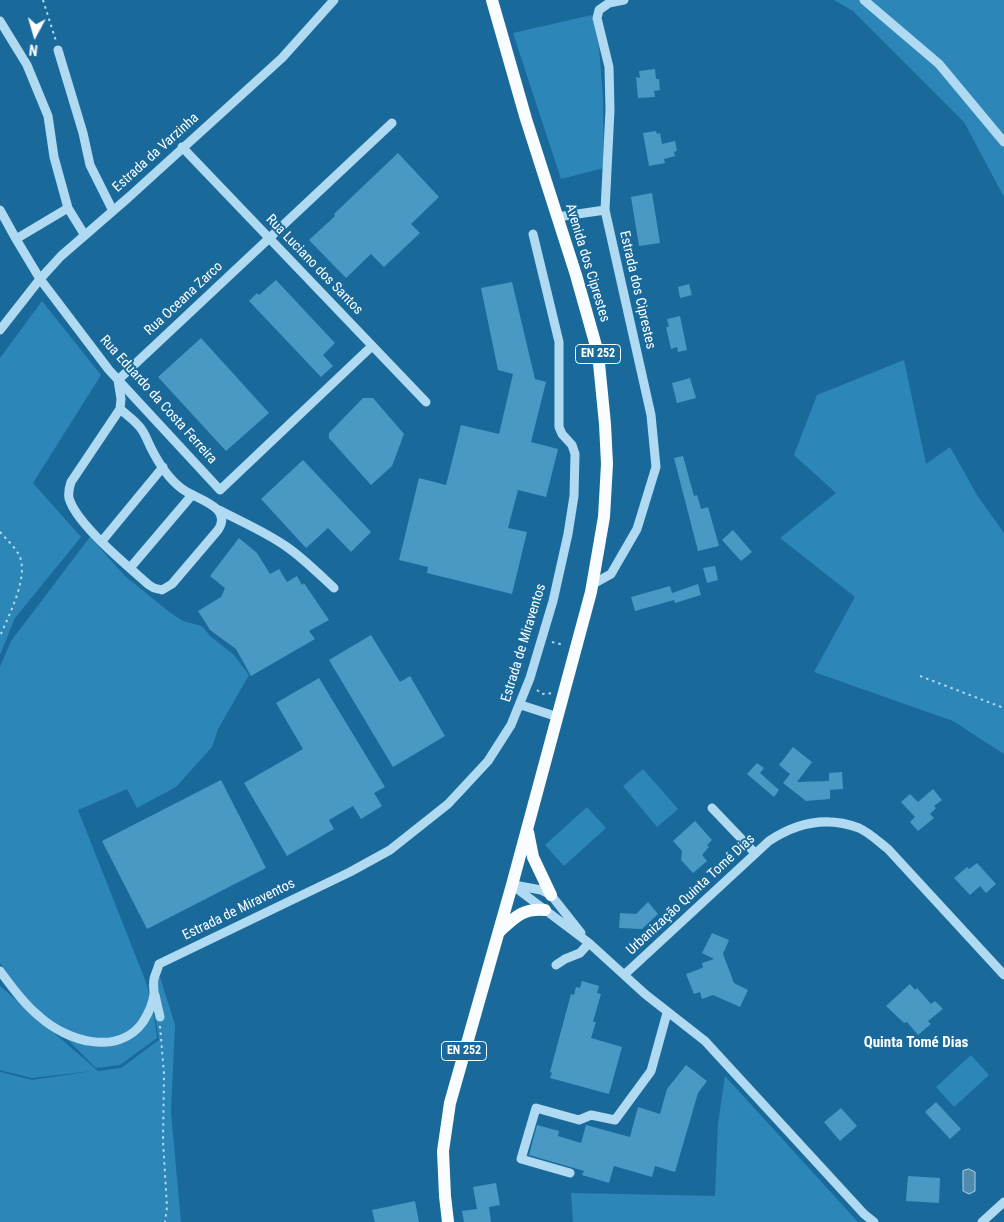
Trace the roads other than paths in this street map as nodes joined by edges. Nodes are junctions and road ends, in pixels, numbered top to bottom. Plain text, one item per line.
1 (334, 0) edge
2 (492, 0) edge
3 (624, 0) edge
4 (864, 0) edge
5 (0, 21) edge
6 (58, 50) road end
7 (392, 123) dead end
8 (1004, 142) edge
9 (182, 147) junction
10 (68, 208) junction
11 (0, 210) edge
12 (605, 210) junction
13 (113, 211) junction
14 (557, 217) junction
15 (84, 234) junction
16 (533, 234) dead end
17 (269, 238) junction
18 (16, 240) junction
19 (40, 279) junction
20 (0, 330) edge
21 (372, 346) junction
22 (118, 380) junction
23 (426, 402) dead end
24 (120, 409) junction
25 (163, 467) junction
26 (192, 495) junction
27 (219, 510) junction
28 (102, 540) junction
29 (130, 568) junction
30 (593, 584) junction
31 (334, 588) dead end
32 (521, 705) junction
33 (558, 717) junction
34 (712, 808) dead end
35 (527, 828) junction
36 (755, 853) junction
37 (512, 885) junction
38 (551, 895) junction
39 (545, 910) junction
40 (498, 933) junction
41 (589, 943) junction
42 (556, 965) dead end
43 (0, 970) edge
44 (624, 975) junction
45 (1004, 975) edge
46 (154, 993) junction
47 (667, 1012) junction
48 (160, 1017) road end
49 (570, 1172) dead end
50 (1004, 1202) edge
51 (448, 1222) edge
52 (874, 1222) edge
53 (982, 1222) edge

1 - 9 street, Estrada da Varzinha
2 - 14 main road, Avenida dos Ciprestes / EN 252
3 - 12 street, Estrada dos Ciprestes
4 - 8 street
5 - 10 street
6 - 13 street
7 - 17 street, Rua Oceana Zarco
9 - 13 street, Estrada da Varzinha
9 - 17 street, Rua Luciano dos Santos
10 - 15 street
10 - 18 street
11 - 18 street, Rua Eduardo da Costa Ferreira
12 - 14 street
12 - 30 street, Estrada dos Ciprestes
13 - 15 street, Estrada da Varzinha
14 - 30 main road, Avenida dos Ciprestes / EN 252
15 - 19 street, Estrada da Varzinha
16 - 32 street, Estrada de Miraventos
17 - 21 street, Rua Luciano dos Santos
17 - 22 street, Rua Oceana Zarco
18 - 19 street, Rua Eduardo da Costa Ferreira
19 - 20 street, Estrada da Varzinha
19 - 22 street, Rua Eduardo da Costa Ferreira
21 - 22 street, Rua Eduardo da Costa Ferreira
21 - 23 street, Rua Luciano dos Santos
22 - 24 street
24 - 25 street
24 - 28 street
25 - 26 street
25 - 28 street
26 - 27 street
26 - 29 street
27 - 29 street
27 - 31 street
28 - 29 street
30 - 33 main road, Avenida dos Ciprestes / EN 252
32 - 33 street
32 - 46 street, Estrada de Miraventos
33 - 35 main road, EN 252
34 - 36 street
35 - 37 main road, EN 252
35 - 38 main road
36 - 44 street, Urbanização Quinta Tomé Dias
36 - 45 street, Urbanização Quinta Tomé Dias
37 - 38 street
37 - 39 street
37 - 40 main road, EN 252
38 - 41 street
39 - 40 main road
39 - 41 street
40 - 51 main road, EN 252
41 - 42 street
41 - 44 street
43 - 46 street
44 - 47 street, Urbanização Quinta Tomé Dias
46 - 48 street
47 - 49 street
47 - 52 street, Urbanização Quinta Tomé Dias
50 - 53 street

